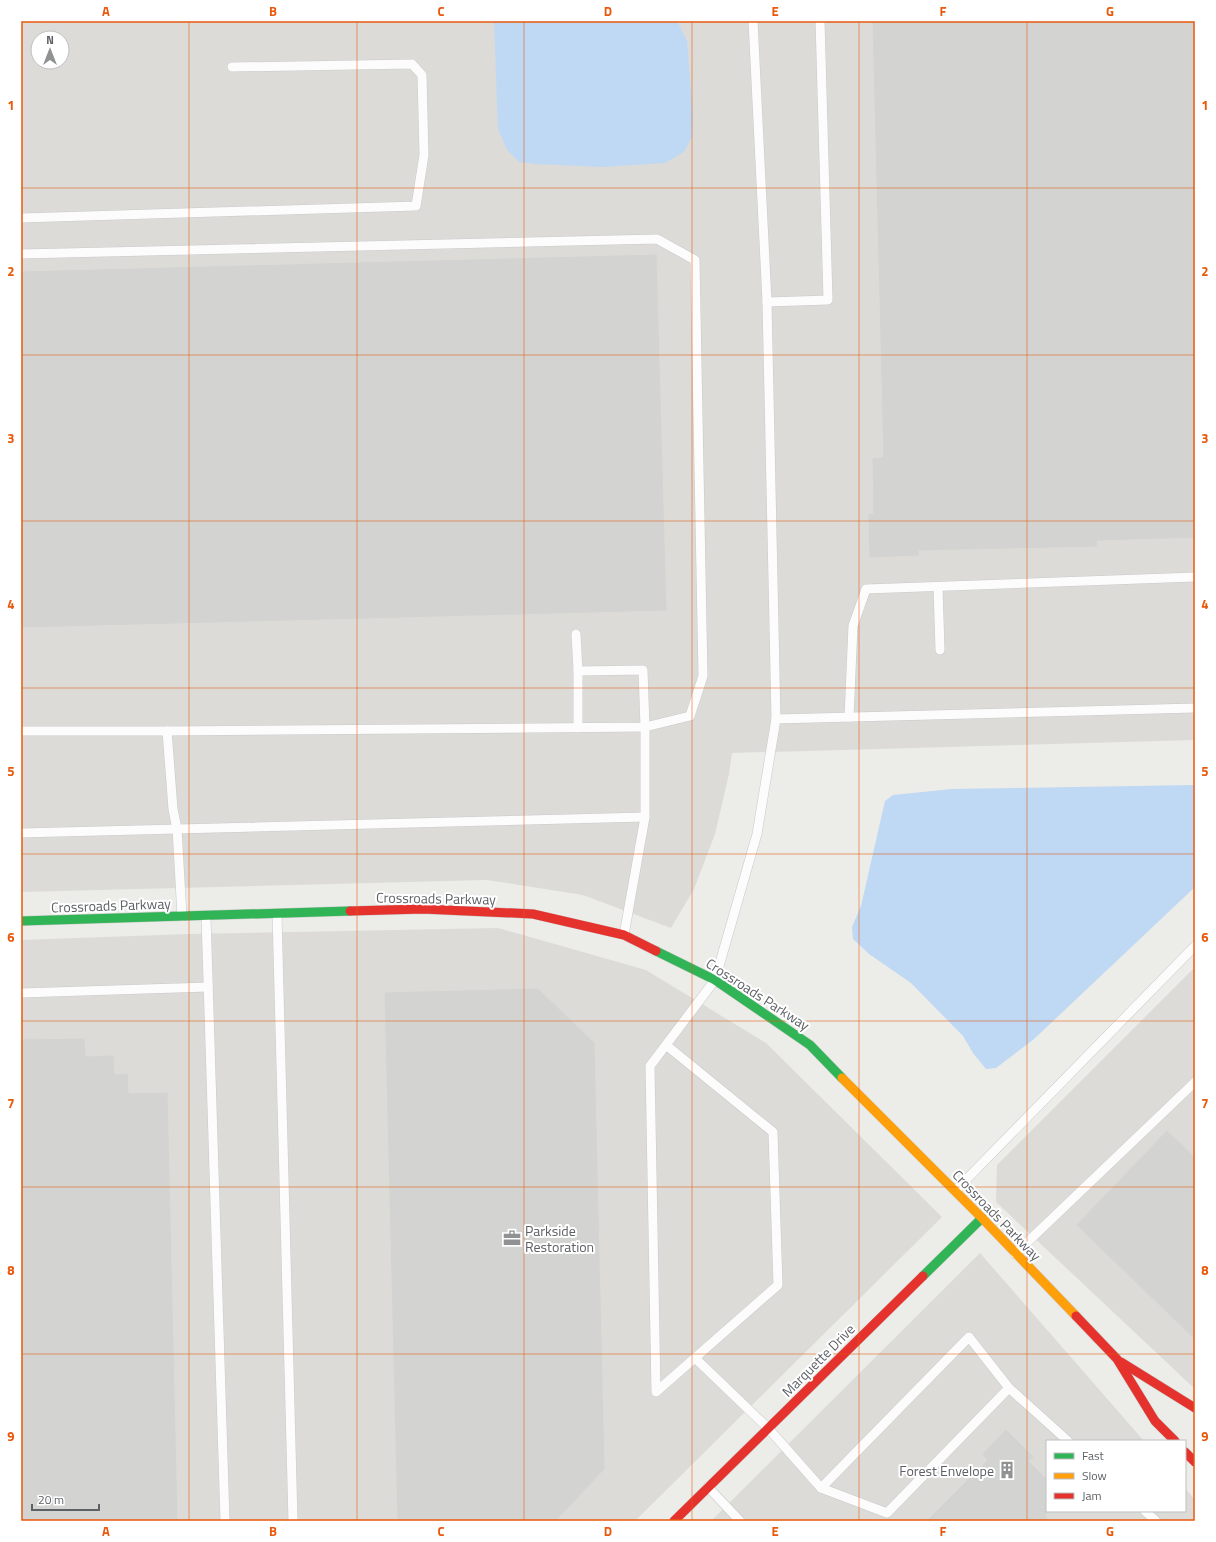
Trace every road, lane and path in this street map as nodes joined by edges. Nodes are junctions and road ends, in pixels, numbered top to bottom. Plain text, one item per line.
1 (754, 21) edge
2 (820, 21) edge
3 (232, 67) dead end
4 (21, 218) edge
5 (21, 254) edge
6 (767, 302) junction
7 (1195, 577) edge
8 (938, 587) junction
9 (576, 634) dead end
10 (940, 650) dead end
11 (578, 671) junction
12 (1195, 708) edge
13 (849, 716) junction
14 (776, 720) junction
15 (645, 727) junction
16 (578, 728) junction
17 (21, 731) edge
18 (167, 731) junction
19 (645, 817) junction
20 (177, 828) junction
21 (21, 833) edge
22 (277, 914) junction
23 (182, 916) junction
24 (206, 916) junction
25 (21, 921) edge
26 (624, 935) junction
27 (1195, 946) edge
28 (715, 980) junction
29 (208, 987) junction
30 (21, 993) edge
31 (666, 1045) junction
32 (1195, 1082) edge
33 (955, 1191) junction
34 (982, 1218) junction
35 (1015, 1254) junction
36 (695, 1358) junction
37 (1117, 1359) junction
38 (1009, 1388) junction
39 (1195, 1408) edge
40 (768, 1428) junction
41 (1067, 1440) edge
42 (1174, 1440) edge
43 (1186, 1453) edge
44 (1195, 1462) edge
45 (708, 1487) junction
46 (821, 1488) junction
47 (1146, 1512) edge
48 (225, 1521) edge
49 (293, 1521) edge
50 (674, 1521) edge
51 (740, 1521) edge
52 (1156, 1521) edge

1 - 6 lane
2 - 6 lane
3 - 4 lane
5 - 15 lane
6 - 14 lane
7 - 8 lane
8 - 10 lane
8 - 13 lane
9 - 11 lane
11 - 15 lane
11 - 16 lane
12 - 13 lane
13 - 14 lane
14 - 28 lane
15 - 16 lane
15 - 19 lane
16 - 18 lane
17 - 18 lane
18 - 20 lane
19 - 20 lane
19 - 26 lane
20 - 21 lane
20 - 23 lane
22 - 24 street, Crossroads Parkway
22 - 26 street, Crossroads Parkway
22 - 49 lane
23 - 24 street, Crossroads Parkway
23 - 25 street, Crossroads Parkway
24 - 29 lane
26 - 28 street, Crossroads Parkway
27 - 33 lane
28 - 31 lane
28 - 33 street, Crossroads Parkway
29 - 30 lane
29 - 48 lane
31 - 36 lane
31 - 36 lane
32 - 35 lane
33 - 34 street, Crossroads Parkway
34 - 35 street, Crossroads Parkway
34 - 40 street, Marquette Drive
35 - 37 street, Crossroads Parkway
36 - 40 lane
37 - 39 street, Crossroads Parkway
37 - 42 street, Crossroads Parkway
38 - 41 lane
38 - 46 lane
38 - 46 lane
40 - 45 street, Marquette Drive
40 - 46 lane
43 - 44 street
45 - 50 street, Marquette Drive
45 - 51 lane
47 - 52 lane

